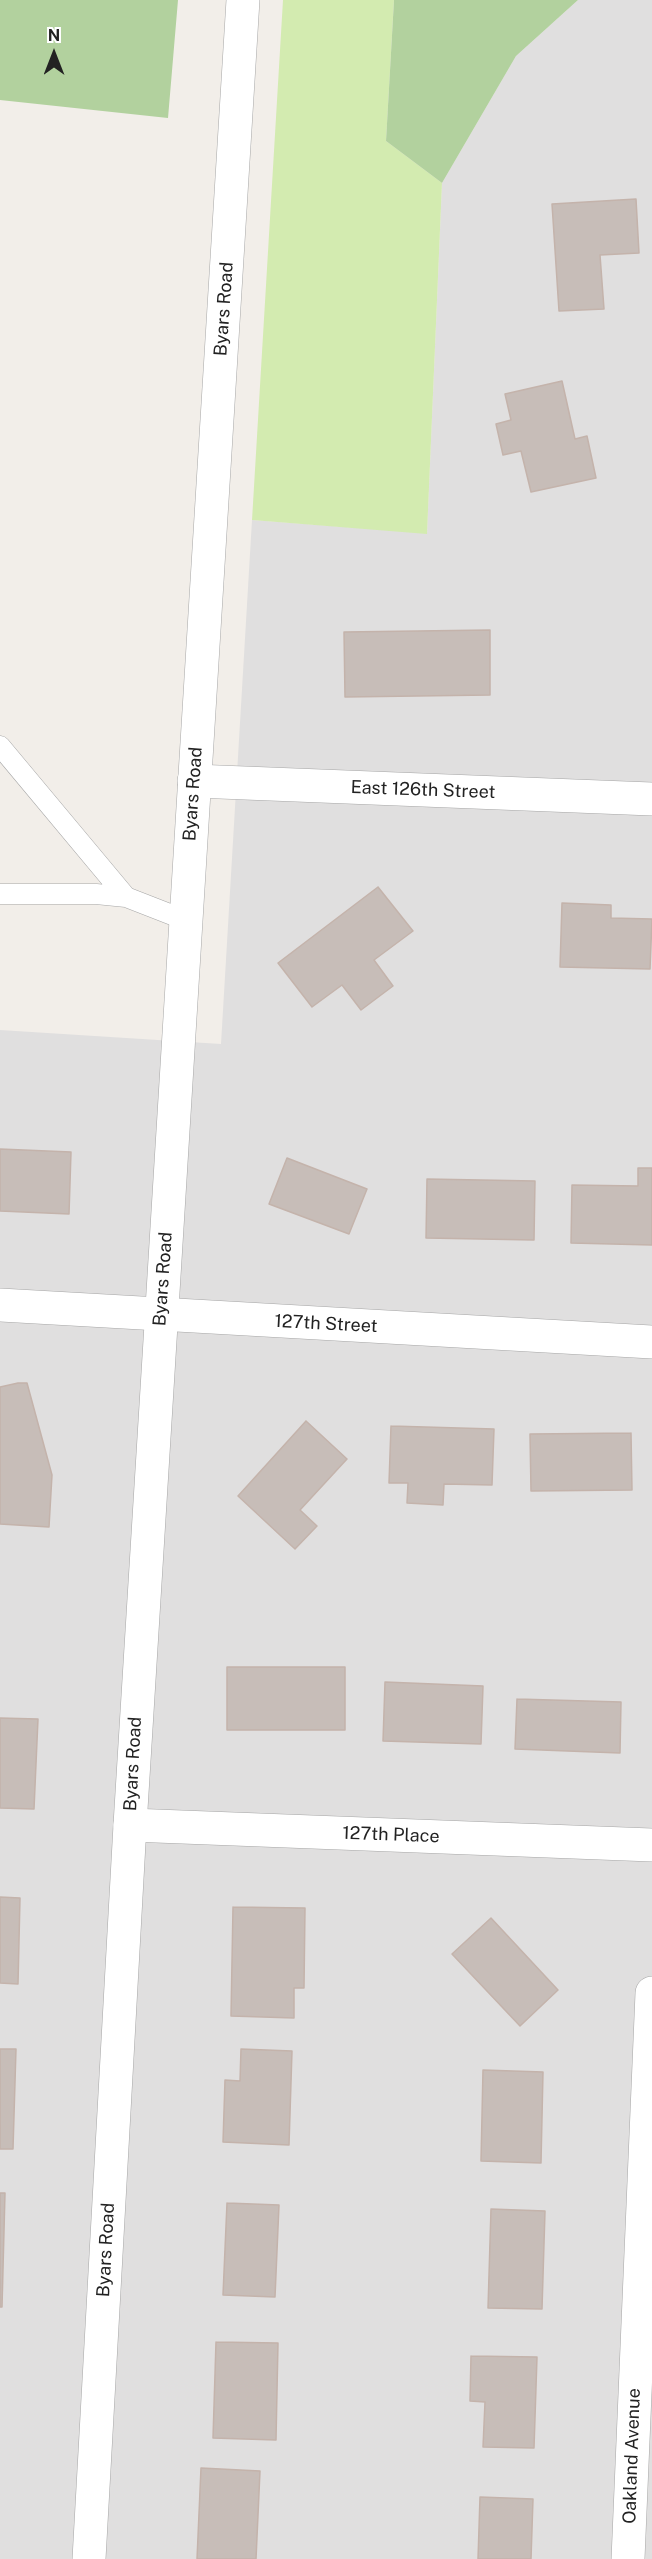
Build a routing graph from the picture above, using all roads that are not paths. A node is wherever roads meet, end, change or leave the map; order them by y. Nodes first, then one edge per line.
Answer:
1 (243, 0) edge
2 (0, 746) edge
3 (194, 781) junction
4 (652, 799) edge
5 (0, 894) edge
6 (126, 897) junction
7 (185, 920) junction
8 (0, 1305) edge
9 (161, 1314) junction
10 (652, 1342) edge
11 (130, 1825) junction
12 (652, 1845) edge
13 (652, 1993) edge
14 (89, 2559) edge
15 (628, 2559) edge

1 - 3 street, Byars Road
2 - 6 lane
3 - 4 street, East 126th Street
3 - 7 street, Byars Road
5 - 6 lane
6 - 7 lane
7 - 9 street, Byars Road
8 - 9 street, 127th Street
9 - 10 street, 127th Street
9 - 11 street, Byars Road
11 - 12 street, 127th Place
11 - 14 street, Byars Road
13 - 15 street, Oakland Avenue

